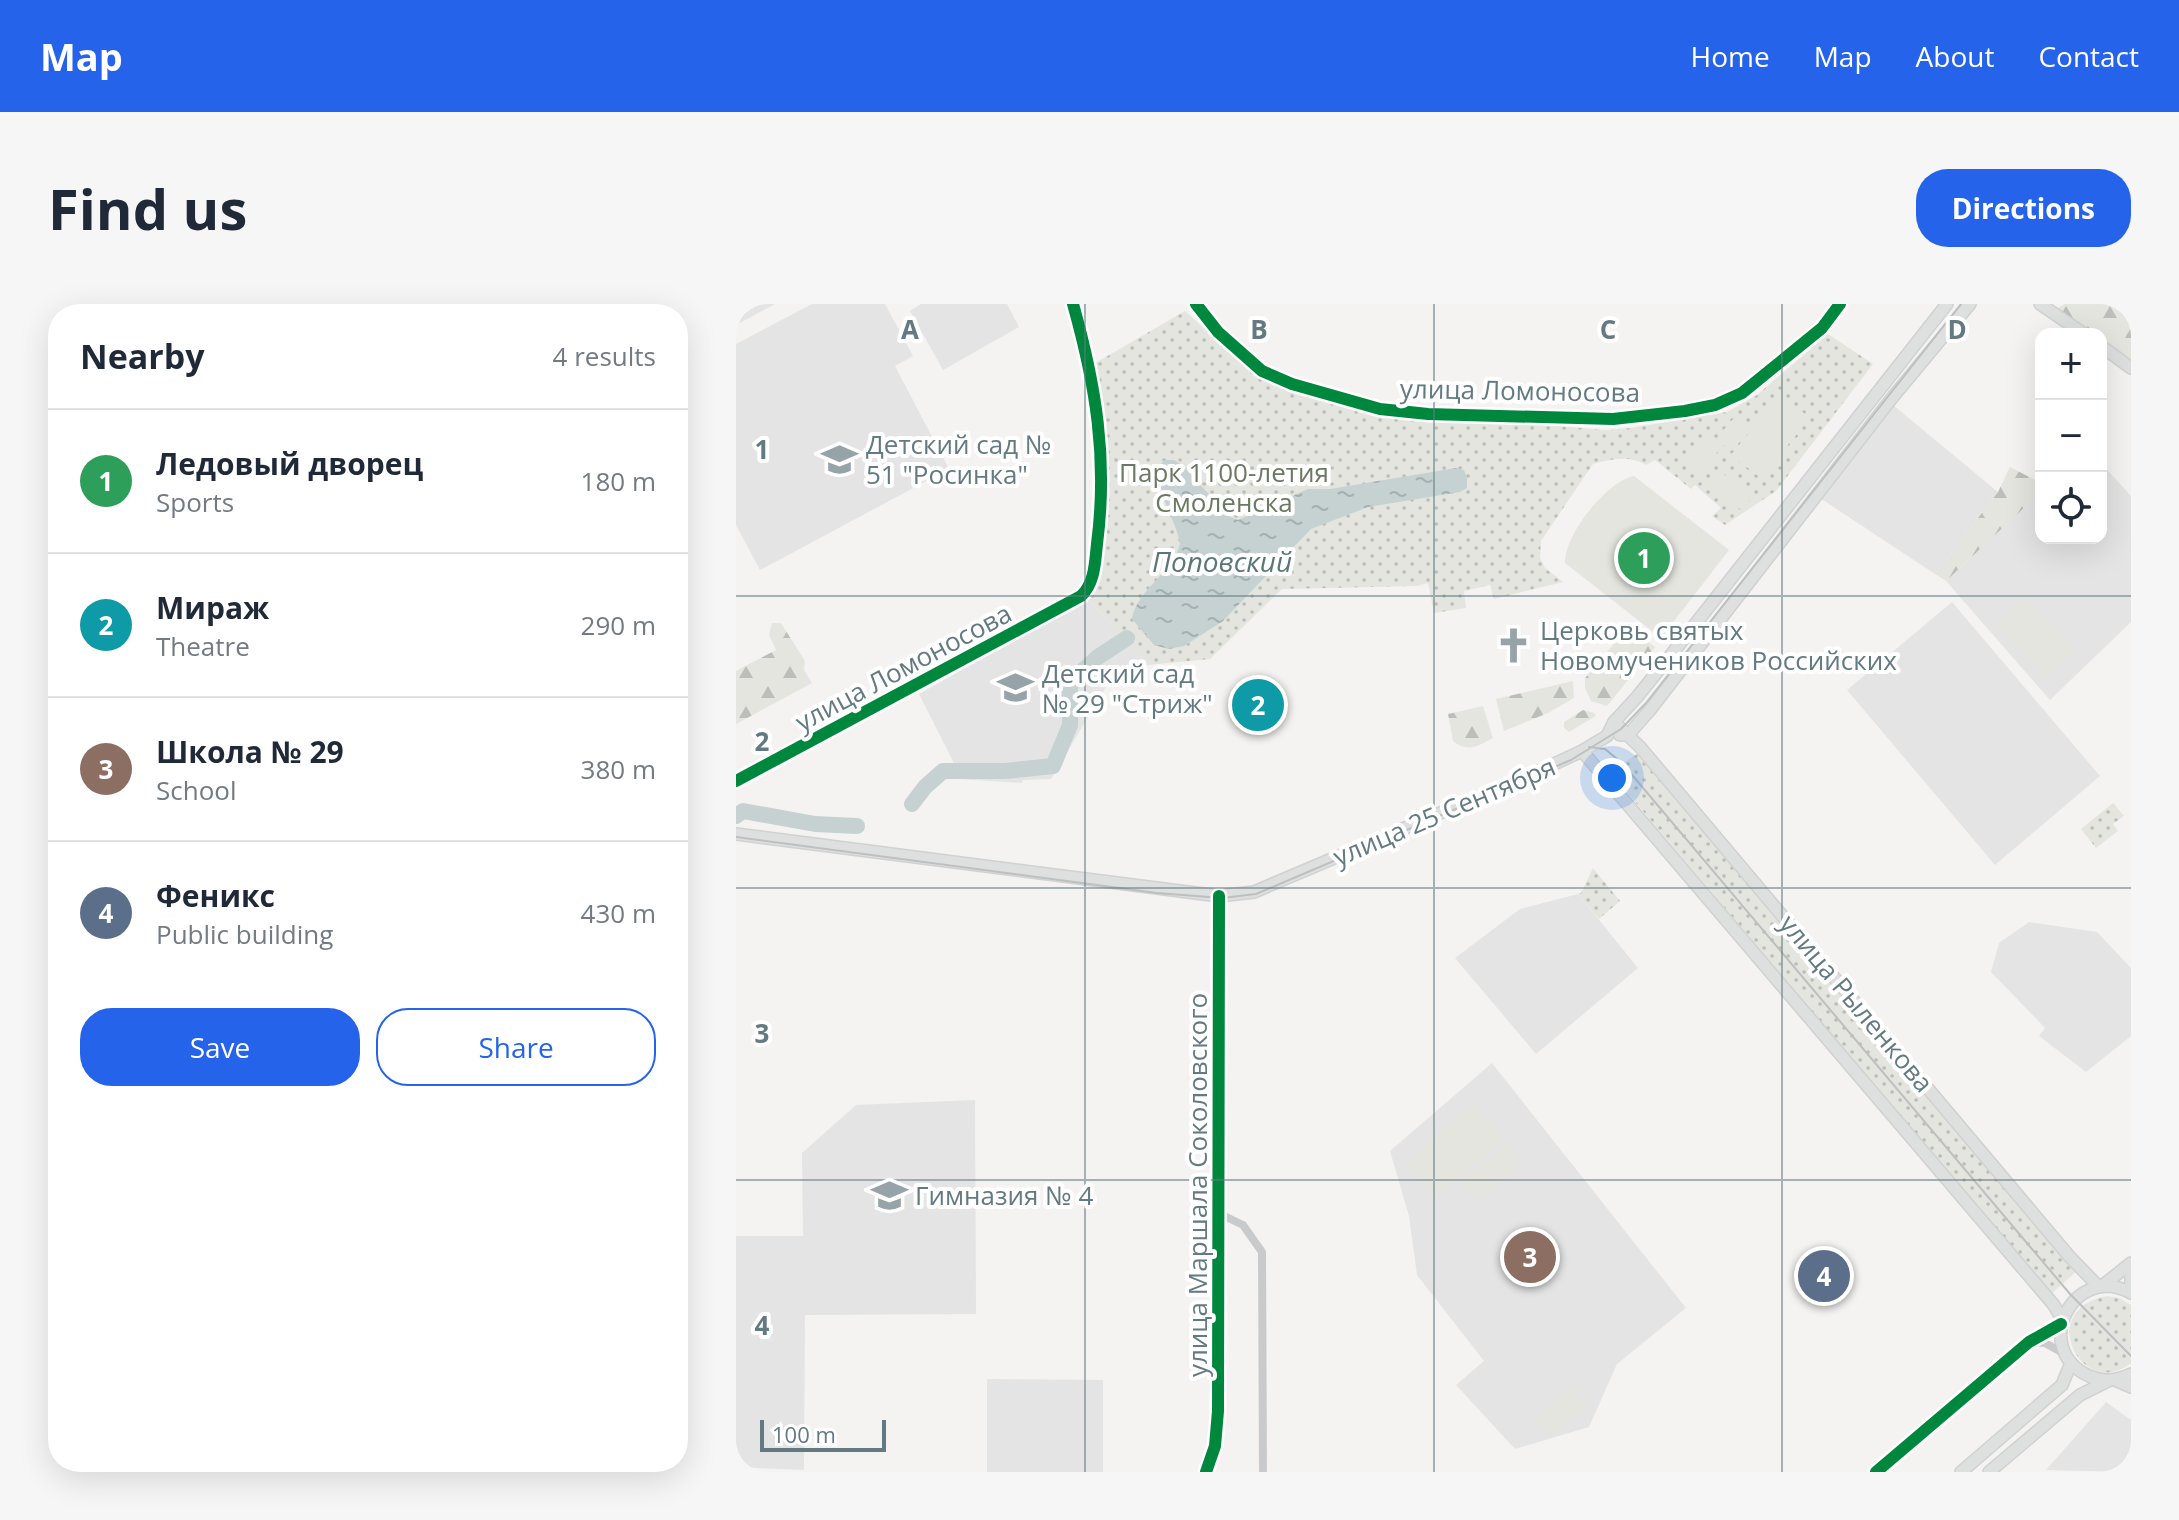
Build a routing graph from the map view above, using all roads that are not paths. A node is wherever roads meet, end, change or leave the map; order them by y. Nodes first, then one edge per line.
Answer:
1 (1073, 304) edge
2 (1196, 304) edge
3 (1840, 304) edge
4 (1970, 304) edge
5 (2040, 304) edge
6 (1943, 307) edge
7 (2075, 328) edge
8 (2107, 350) edge
9 (2131, 368) edge
10 (1614, 722) junction
11 (1628, 735) junction
12 (1607, 736) junction
13 (1582, 751) junction
14 (736, 781) edge
15 (738, 835) edge
16 (1219, 896) junction
17 (1220, 1214) junction
18 (2131, 1263) edge
19 (2131, 1274) edge
20 (2131, 1285) edge
21 (2101, 1287) junction
22 (2131, 1293) edge
23 (2062, 1322) junction
24 (2029, 1342) junction
25 (2068, 1359) junction
26 (2131, 1374) edge
27 (2112, 1380) junction
28 (2131, 1387) edge
29 (1206, 1472) edge
30 (1263, 1472) edge
31 (1876, 1472) edge
32 (1961, 1472) edge
33 (1989, 1472) edge

1 - 14 street, улица Ломоносова
2 - 3 street, улица Ломоносова
4 - 11 main road
5 - 7 main road
6 - 10 main road
8 - 9 main road
10 - 11 main road, улица Рыленкова
10 - 12 main road
11 - 12 main road
11 - 21 main road, улица Рыленкова
12 - 13 main road, улица 25 Сентября
13 - 16 main road, улица 25 Сентября
13 - 23 main road, улица Рыленкова
15 - 16 main road, улица 25 Сентября
16 - 17 street, улица Маршала Соколовского
17 - 29 street, улица Маршала Соколовского
17 - 30 street, улица Маршала Соколовского
18 - 21 main road
19 - 20 main road
21 - 22 main road
21 - 23 main road
23 - 24 street
23 - 25 main road
24 - 25 street
24 - 31 street
25 - 27 main road
25 - 32 main road
26 - 27 main road
27 - 28 main road
27 - 33 main road

